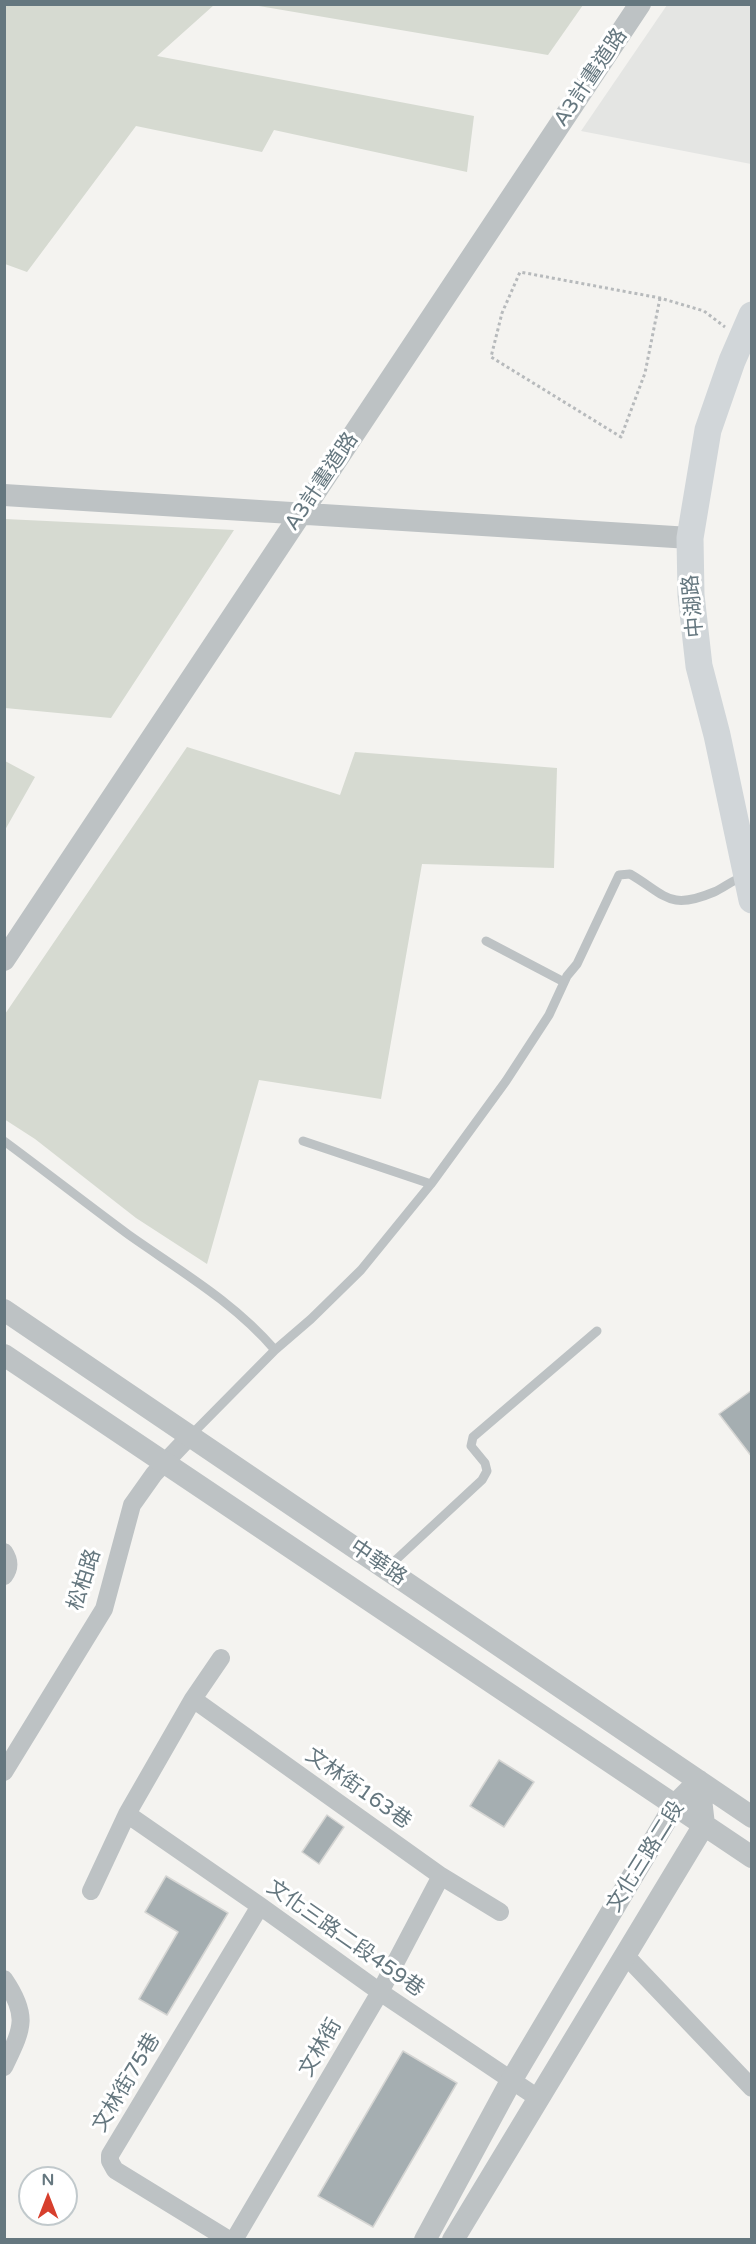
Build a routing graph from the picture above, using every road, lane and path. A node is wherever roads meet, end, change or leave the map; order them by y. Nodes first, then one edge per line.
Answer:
1 (640, 4) edge
2 (660, 297) junction
3 (746, 327) edge
4 (4, 495) edge
5 (302, 513) junction
6 (690, 538) junction
7 (750, 884) edge
8 (486, 941) dead end
9 (4, 960) edge
10 (564, 982) junction
11 (4, 1141) edge
12 (303, 1141) dead end
13 (431, 1184) junction
14 (4, 1310) edge
15 (597, 1331) dead end
16 (275, 1350) junction
17 (4, 1355) edge
18 (190, 1436) junction
19 (166, 1463) junction
20 (4, 1552) edge
21 (386, 1569) junction
22 (4, 1576) edge
23 (221, 1658) dead end
24 (193, 1699) junction
25 (4, 1772) edge
26 (699, 1781) junction
27 (675, 1805) junction
28 (127, 1814) junction
29 (752, 1817) edge
30 (704, 1825) junction
31 (752, 1857) edge
32 (441, 1876) junction
33 (90, 1892) dead end
34 (260, 1906) junction
35 (500, 1911) dead end
36 (625, 1955) junction
37 (4, 1979) edge
38 (380, 1992) junction
39 (4, 2067) edge
40 (511, 2081) junction
41 (752, 2088) edge
42 (538, 2098) junction
43 (229, 2240) edge
44 (234, 2240) edge
45 (425, 2240) edge
46 (453, 2240) edge

1 - 5 street, A3計畫道路
2 - 2 path
2 - 3 path
3 - 6 main road, 中湖路
4 - 5 street
5 - 6 street
5 - 9 street, A3計畫道路
6 - 7 main road, 中湖路
7 - 10 lane
8 - 10 lane
10 - 13 lane
11 - 16 lane
12 - 13 lane
13 - 16 lane
14 - 18 street, 中華路
15 - 21 lane
16 - 18 lane
17 - 19 street, 中華路
18 - 19 street, 松柏路
18 - 21 street, 中華路
19 - 25 street, 松柏路
19 - 27 street, 中華路
20 - 22 street
21 - 26 street, 中華路
23 - 24 street
24 - 28 street
24 - 32 street, 文林街163巷
26 - 27 street, 文化三路二段
26 - 29 street, 中華路
26 - 30 street, 文化三路二段
27 - 30 street, 中華路
27 - 40 street, 文化三路二段
28 - 33 street
28 - 34 street, 文化三路二段459巷
30 - 31 street, 中華路
30 - 36 street, 文化三路二段
32 - 35 street, 文林街163巷
32 - 38 street, 文林街
34 - 38 street, 文化三路二段459巷
34 - 43 street, 文林街75巷
36 - 41 street
36 - 42 street, 文化三路二段
37 - 39 street
38 - 40 street, 文化三路二段459巷
38 - 44 street, 文林街
40 - 42 street, 文化三路二段459巷
40 - 45 street, 文化三路二段
42 - 46 street, 文化三路二段

